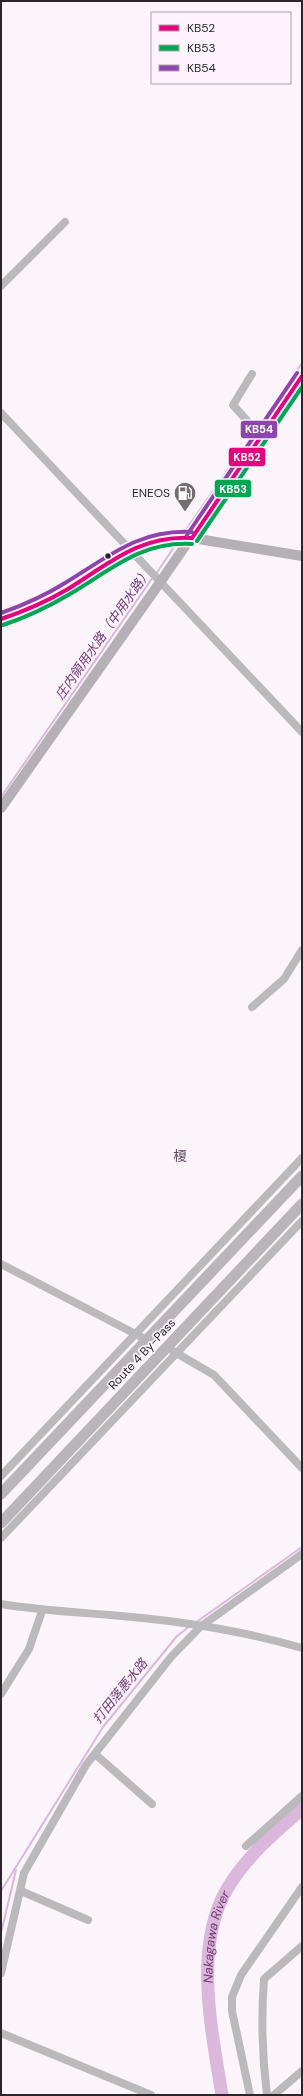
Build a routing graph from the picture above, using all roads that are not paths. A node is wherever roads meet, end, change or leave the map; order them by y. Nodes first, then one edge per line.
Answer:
1 (65, 222) dead end
2 (1, 286) edge
3 (252, 374) dead end
4 (302, 376) edge
5 (1, 413) edge
6 (261, 436) junction
7 (192, 538) junction
8 (129, 550) junction
9 (302, 556) edge
10 (161, 581) junction
11 (1, 619) edge
12 (302, 732) edge
13 (1, 808) edge
14 (302, 950) edge
15 (252, 1007) dead end
16 (302, 1158) edge
17 (302, 1176) edge
18 (302, 1204) edge
19 (302, 1221) edge
20 (1, 1264) edge
21 (135, 1335) junction
22 (147, 1340) junction
23 (166, 1347) junction
24 (177, 1353) junction
25 (302, 1468) edge
26 (1, 1476) edge
27 (1, 1494) edge
28 (1, 1522) edge
29 (1, 1538) edge
30 (302, 1554) edge
31 (1, 1604) edge
32 (42, 1611) junction
33 (200, 1627) junction
34 (302, 1648) edge
35 (1, 1694) edge
36 (95, 1754) junction
37 (302, 1796) edge
38 (152, 1804) dead end
39 (246, 1846) dead end
40 (302, 1887) edge
41 (21, 1891) junction
42 (88, 1920) dead end
43 (302, 1946) edge
44 (1, 1973) edge
45 (1, 2033) edge
46 (302, 2071) edge
47 (151, 2095) edge
48 (250, 2095) edge
49 (267, 2095) edge
50 (274, 2095) edge

1 - 2 street
3 - 6 street
4 - 6 main road
5 - 8 street
6 - 7 main road
7 - 8 main road
7 - 9 main road
7 - 10 main road
8 - 10 street
8 - 11 main road
10 - 12 street
10 - 13 main road
14 - 15 street
16 - 21 street
17 - 22 highway, Route 4 By-Pass
18 - 23 highway, Route 4 By-Pass
19 - 24 street
20 - 21 street
21 - 22 street
21 - 26 street
22 - 27 highway, Route 4 By-Pass
23 - 24 street
23 - 28 highway, Route 4 By-Pass
24 - 25 street
24 - 29 street
30 - 33 street
31 - 32 street
32 - 33 street
32 - 35 street
33 - 34 street
33 - 36 street
36 - 38 street
36 - 41 street
37 - 39 street
40 - 48 street
41 - 42 street
41 - 44 street
43 - 49 street
45 - 47 street
46 - 50 street

